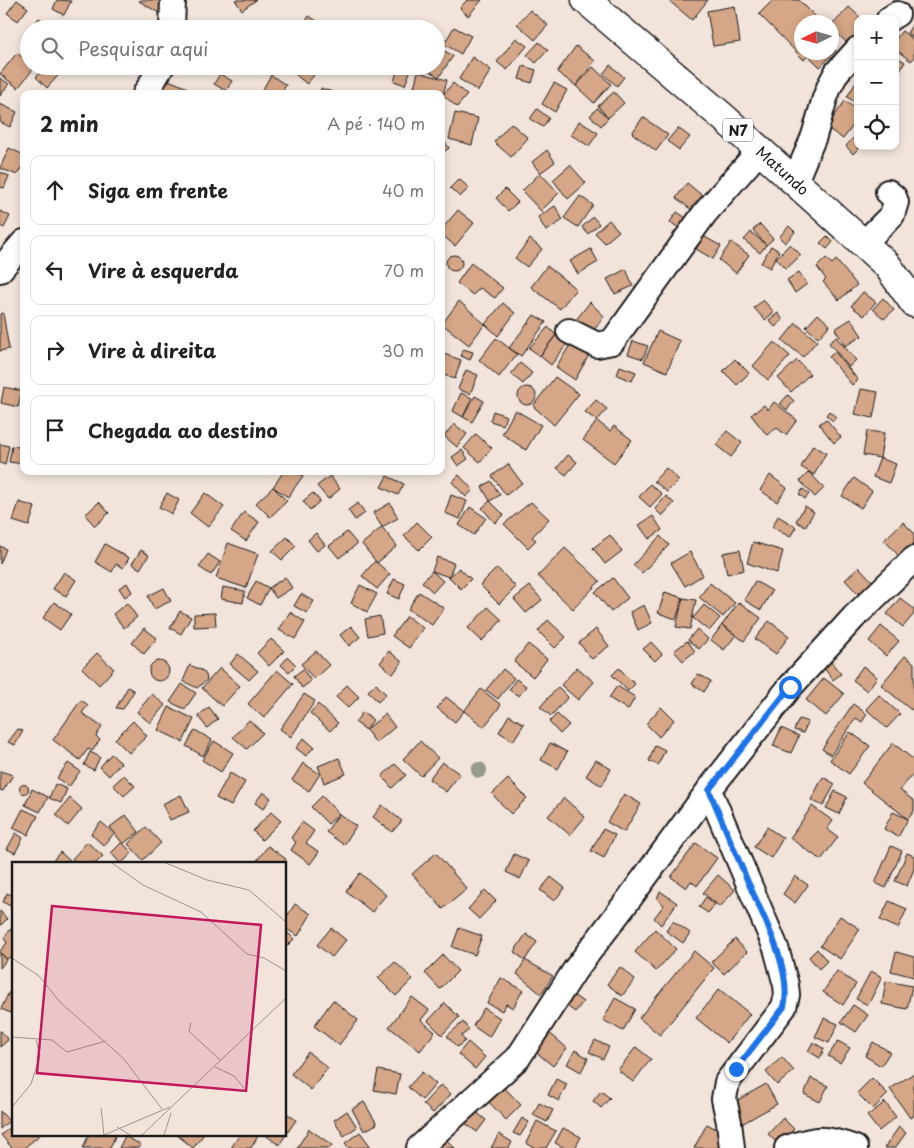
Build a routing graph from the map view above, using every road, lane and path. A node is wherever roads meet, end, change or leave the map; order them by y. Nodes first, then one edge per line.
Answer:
1 (173, 0) edge
2 (586, 0) edge
3 (172, 20) edge
4 (854, 53) edge
5 (157, 75) edge
6 (147, 90) edge
7 (760, 150) junction
8 (795, 181) junction
9 (888, 192) dead end
10 (863, 244) junction
11 (20, 247) edge
12 (887, 264) junction
13 (0, 270) edge
14 (914, 276) edge
15 (914, 303) edge
16 (569, 331) dead end
17 (914, 559) edge
18 (709, 790) junction
19 (419, 1148) edge
20 (732, 1148) edge
21 (787, 1148) edge
22 (855, 1148) edge

1 - 3 street
2 - 7 main road, Matundo / N7
4 - 8 street
5 - 6 street
7 - 8 main road, Matundo / N7
7 - 16 street
8 - 10 main road, Matundo / N7
9 - 10 street
10 - 12 main road, Matundo / N7
11 - 13 street
12 - 14 main road, N7
12 - 15 main road, N7
17 - 18 street
18 - 19 street
18 - 20 street
21 - 22 street

